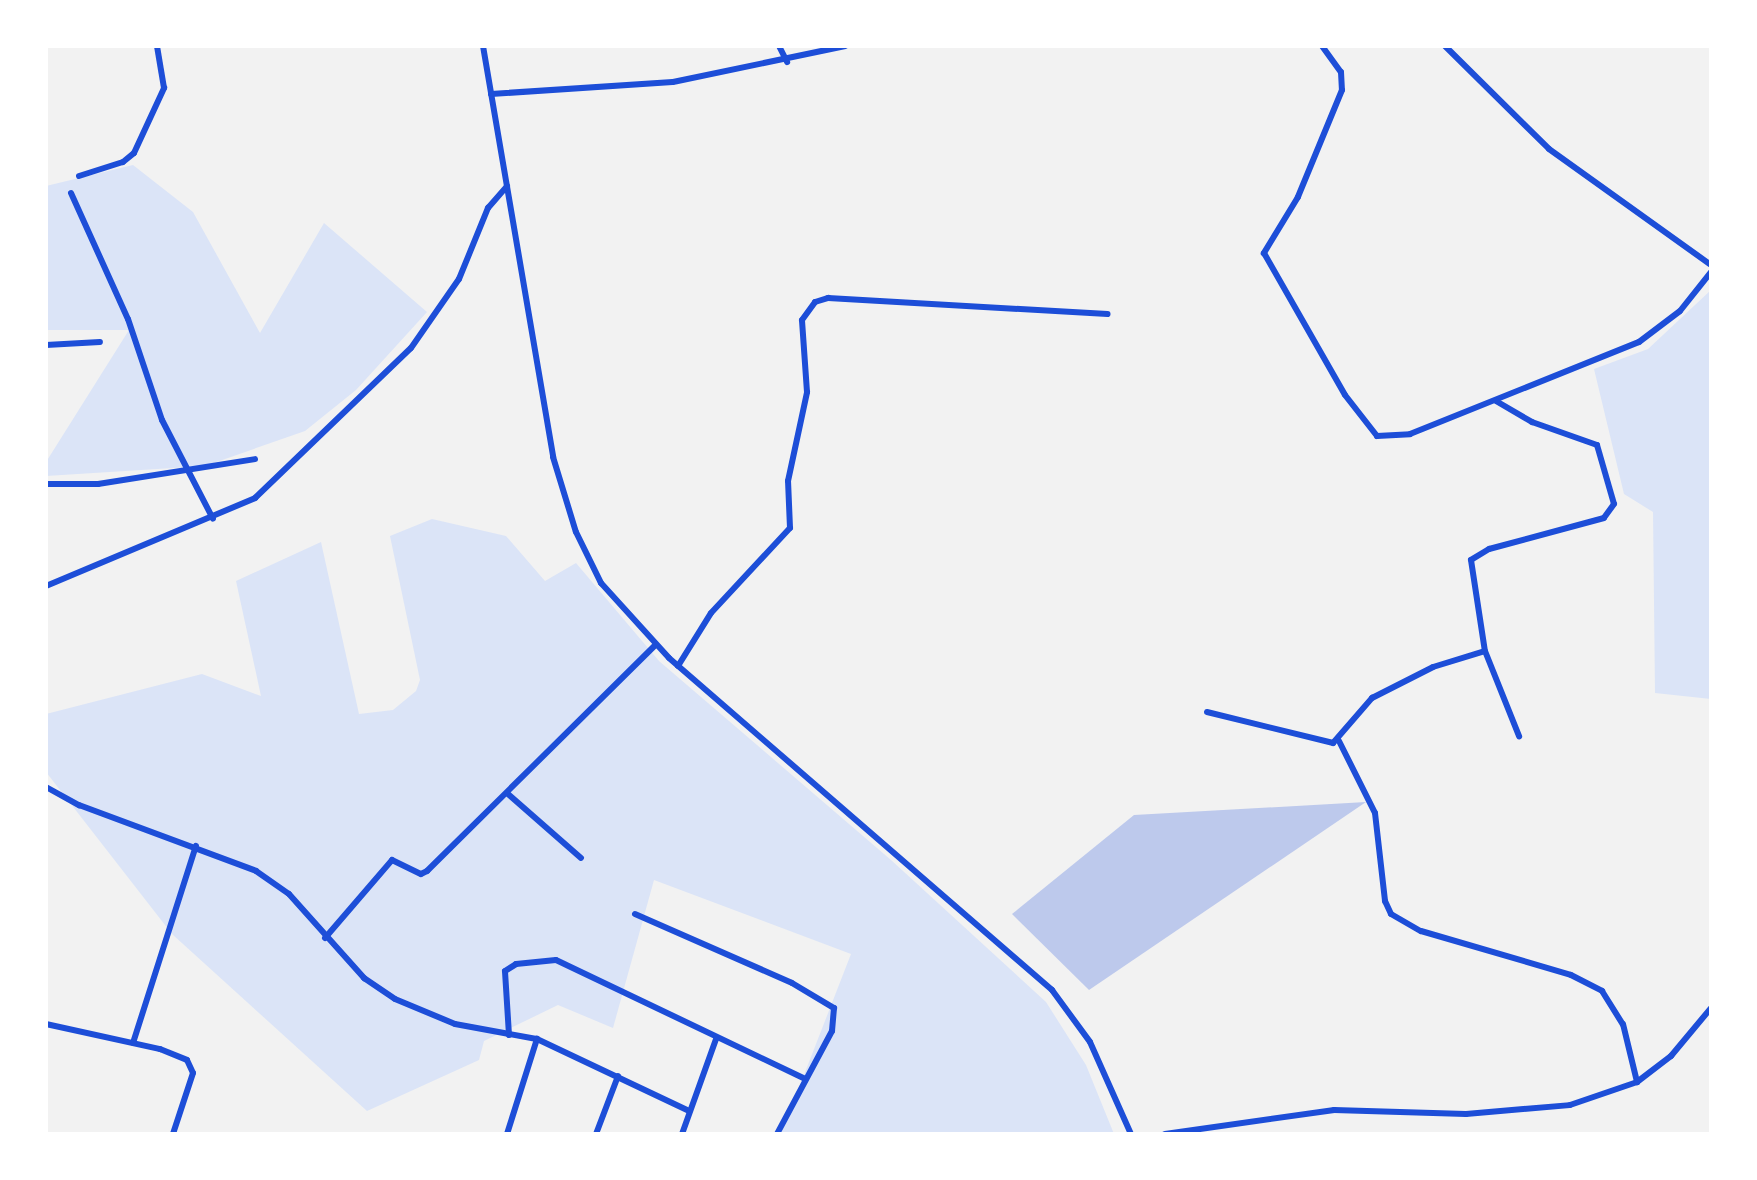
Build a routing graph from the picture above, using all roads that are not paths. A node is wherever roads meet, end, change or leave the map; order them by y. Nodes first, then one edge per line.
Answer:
1 (157, 46) edge
2 (483, 46) edge
3 (779, 46) edge
4 (845, 46) edge
5 (1322, 46) edge
6 (1445, 46) edge
7 (787, 62) junction
8 (491, 94) junction
9 (79, 176) dead end
10 (507, 186) junction
11 (71, 193) dead end
12 (1711, 265) edge
13 (1711, 272) edge
14 (1108, 314) dead end
15 (100, 342) dead end
16 (46, 345) edge
17 (1496, 401) junction
18 (255, 459) dead end
19 (190, 473) junction
20 (46, 484) edge
21 (213, 519) junction
22 (46, 586) edge
23 (656, 644) junction
24 (1485, 651) junction
25 (678, 666) junction
26 (1207, 712) dead end
27 (1519, 736) dead end
28 (1339, 741) junction
29 (46, 787) edge
30 (508, 794) junction
31 (196, 846) junction
32 (581, 858) dead end
33 (635, 914) dead end
34 (325, 938) junction
35 (1711, 1008) edge
36 (46, 1024) edge
37 (509, 1035) junction
38 (537, 1039) junction
39 (716, 1039) junction
40 (133, 1043) junction
41 (618, 1076) junction
42 (803, 1078) junction
43 (1637, 1082) junction
44 (687, 1110) junction
45 (173, 1134) edge
46 (507, 1134) edge
47 (596, 1134) edge
48 (682, 1134) edge
49 (777, 1134) edge
50 (1131, 1134) edge
51 (1165, 1134) edge

1 - 9 street
2 - 8 street
3 - 7 street
4 - 7 street
5 - 17 street
6 - 12 street
7 - 8 street
8 - 10 street
10 - 21 street
10 - 23 street
11 - 19 street
13 - 17 street
14 - 25 street
15 - 16 street
17 - 24 street
18 - 19 street
19 - 20 street
19 - 21 street
21 - 22 street
23 - 25 street
23 - 30 street
24 - 27 street
24 - 28 street
25 - 50 street
26 - 28 street
28 - 43 street
29 - 31 street
30 - 32 street
30 - 34 street
31 - 34 street
31 - 40 street
33 - 42 street
34 - 37 street
35 - 43 street
36 - 40 street
37 - 38 street
37 - 39 street
38 - 41 street
38 - 46 street
39 - 42 street
39 - 44 street
40 - 45 street
41 - 44 street
41 - 47 street
42 - 49 street
43 - 51 street
44 - 48 street

